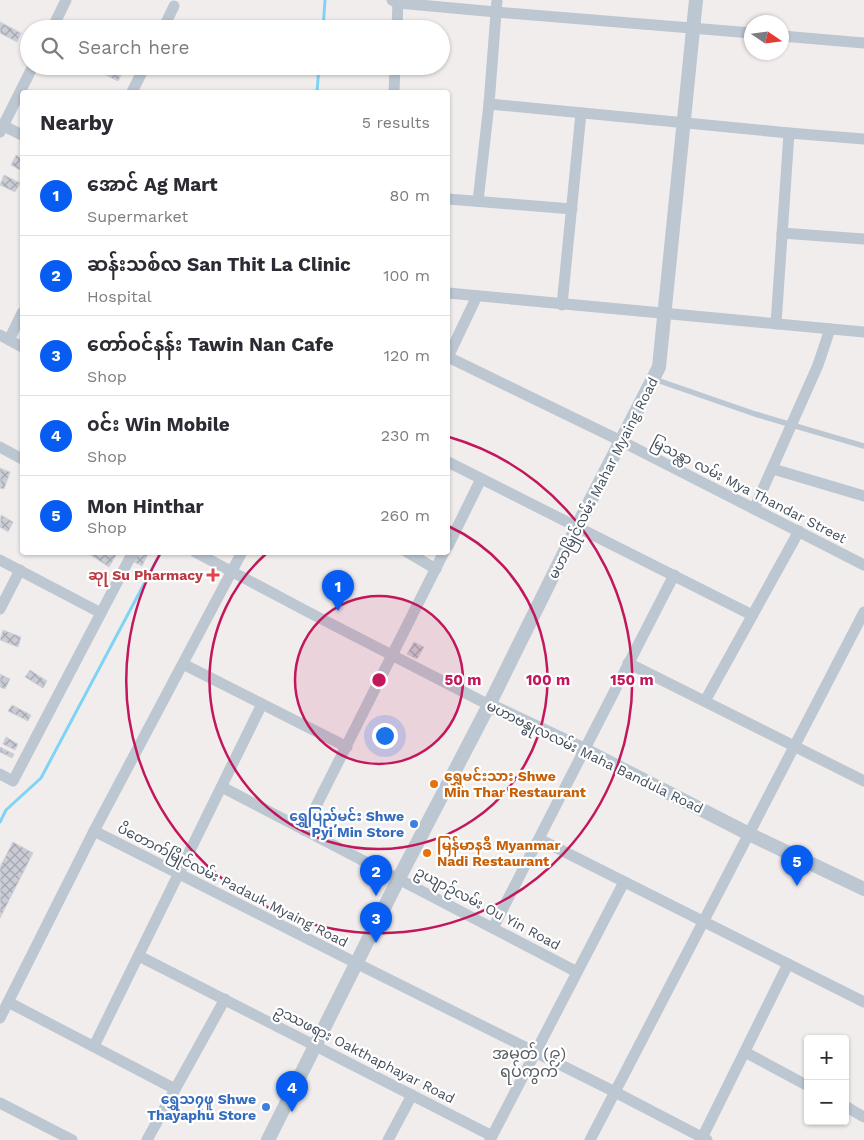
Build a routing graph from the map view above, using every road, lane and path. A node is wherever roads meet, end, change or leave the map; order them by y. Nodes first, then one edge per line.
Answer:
1 (66, 0) edge
2 (497, 0) edge
3 (696, 0) edge
4 (396, 1) edge
5 (174, 6) dead end
6 (496, 12) junction
7 (56, 20) edge
8 (167, 20) edge
9 (397, 20) edge
10 (694, 28) junction
11 (744, 32) edge
12 (789, 37) edge
13 (864, 43) edge
14 (28, 75) edge
15 (140, 75) edge
16 (395, 75) edge
17 (20, 90) edge
18 (133, 90) edge
19 (394, 90) edge
20 (20, 91) edge
21 (489, 104) junction
22 (581, 113) junction
23 (684, 122) junction
24 (1, 127) edge
25 (789, 133) junction
26 (20, 134) edge
27 (864, 139) edge
28 (450, 199) edge
29 (478, 201) junction
30 (572, 209) junction
31 (782, 233) junction
32 (864, 239) edge
33 (450, 293) edge
34 (477, 296) junction
35 (562, 304) junction
36 (665, 314) junction
37 (20, 316) edge
38 (776, 324) junction
39 (830, 329) junction
40 (864, 332) edge
41 (4, 338) edge
42 (20, 347) edge
43 (450, 353) edge
44 (450, 358) edge
45 (653, 379) junction
46 (792, 425) junction
47 (621, 441) junction
48 (0, 446) edge
49 (864, 446) edge
50 (20, 458) edge
51 (450, 463) edge
52 (772, 469) junction
53 (481, 478) junction
54 (864, 496) edge
55 (754, 509) junction
56 (578, 527) junction
57 (799, 532) junction
58 (450, 542) edge
59 (131, 555) edge
60 (201, 555) edge
61 (240, 555) edge
62 (412, 555) edge
63 (443, 555) edge
64 (0, 560) edge
65 (864, 565) edge
66 (436, 569) junction
67 (20, 570) junction
68 (232, 572) junction
69 (674, 575) junction
70 (0, 609) edge
71 (864, 612) edge
72 (101, 613) junction
73 (752, 614) junction
74 (393, 655) junction
75 (628, 663) junction
76 (183, 664) junction
77 (705, 702) junction
78 (262, 704) junction
79 (489, 705) junction
80 (347, 746) junction
81 (794, 746) junction
82 (584, 750) junction
83 (0, 774) edge
84 (864, 781) edge
85 (222, 787) junction
86 (304, 830) junction
87 (94, 831) junction
88 (749, 834) junction
89 (539, 839) junction
90 (179, 873) junction
91 (399, 878) junction
92 (624, 882) junction
93 (864, 889) edge
94 (704, 922) junction
95 (493, 928) junction
96 (139, 956) junction
97 (356, 963) junction
98 (788, 964) junction
99 (577, 972) junction
100 (224, 999) junction
101 (8, 1002) junction
102 (864, 1002) edge
103 (0, 1018) edge
104 (315, 1045) junction
105 (94, 1046) junction
106 (535, 1052) junction
107 (745, 1052) junction
108 (804, 1084) edge
109 (175, 1089) junction
110 (615, 1092) junction
111 (412, 1095) junction
112 (0, 1103) edge
113 (849, 1108) edge
114 (864, 1116) edge
115 (491, 1138) edge
116 (703, 1139) edge
117 (72, 1140) edge
118 (147, 1140) edge
119 (268, 1140) edge
120 (388, 1140) edge
121 (590, 1140) edge

1 - 7 street
2 - 6 street
3 - 10 street, မဟာမြိုင်လမ်း Mahar Myaing Road
4 - 6 street
4 - 9 street
5 - 8 street
6 - 10 street
6 - 21 street
10 - 11 street
10 - 23 street, မဟာမြိုင်လမ်း Mahar Myaing Road
12 - 13 street
14 - 17 street
15 - 18 street
16 - 19 street
20 - 24 street
21 - 22 street
21 - 29 street
22 - 23 street
22 - 30 street
23 - 25 street
23 - 36 street, မဟာမြိုင်လမ်း Mahar Myaing Road
24 - 26 street
25 - 27 street
25 - 31 street
28 - 29 street
29 - 30 street
30 - 35 street
31 - 32 street
31 - 38 street
33 - 34 street
34 - 35 street
34 - 43 street
35 - 36 street
36 - 38 street
36 - 45 street, မဟာမြိုင်လမ်း Mahar Myaing Road
37 - 41 street
38 - 39 street
39 - 40 street
39 - 46 street
41 - 42 street
44 - 47 street, မြသန္လာ လမ်း Mya Thandar Street
45 - 46 lane
45 - 47 street, မဟာမြိုင်လမ်း Mahar Myaing Road
46 - 49 lane
46 - 52 street
47 - 55 street, မြသန္လာ လမ်း Mya Thandar Street
47 - 56 street, မဟာမြိုင်လမ်း Mahar Myaing Road
48 - 50 street
51 - 53 street
52 - 54 street
52 - 55 street
53 - 56 street
53 - 58 street
55 - 57 street, မြသန္လာ လမ်း Mya Thandar Street
56 - 69 street
56 - 79 street, မဟာမြိုင်လမ်း Mahar Myaing Road
57 - 65 street, မြသန္လာ လမ်း Mya Thandar Street
57 - 73 street
59 - 72 street
60 - 68 street, မဟာဗန္ဓုလလမ်း Maha Bandula Road
61 - 68 street
62 - 66 street
63 - 66 street
64 - 67 street
66 - 74 street
67 - 70 street
67 - 72 street
68 - 74 street, မဟာဗန္ဓုလလမ်း Maha Bandula Road
68 - 76 street
69 - 73 street
69 - 75 street
71 - 81 street
72 - 83 street
73 - 77 street
74 - 79 street, မဟာဗန္ဓုလလမ်း Maha Bandula Road
74 - 80 street
75 - 77 street
75 - 82 street
76 - 78 street
76 - 87 street
77 - 81 street
78 - 80 street
78 - 85 street
79 - 82 street, မဟာဗန္ဓုလလမ်း Maha Bandula Road
79 - 91 street, မဟာမြိုင်လမ်း Mahar Myaing Road
80 - 86 street
81 - 84 street
81 - 88 street
82 - 88 street, မဟာဗန္ဓုလလမ်း Maha Bandula Road
82 - 89 street
85 - 86 street, ဥယျာဉ်လမ်း Ou Yin Road
85 - 90 street
86 - 91 street, ဥယျာဉ်လမ်း Ou Yin Road
87 - 90 street, ပိတောက်မြိုင်လမ်း Padauk Myaing Road
87 - 101 street
88 - 93 street, မဟာဗန္ဓုလလမ်း Maha Bandula Road
88 - 94 street
89 - 92 street
89 - 95 street
90 - 96 street
90 - 97 street, ပိတောက်မြိုင်လမ်း Padauk Myaing Road
91 - 95 street, ဥယျာဉ်လမ်း Ou Yin Road
91 - 97 street, မဟာမြိုင်လမ်း Mahar Myaing Road
92 - 94 street
92 - 99 street
94 - 98 street
94 - 110 street
95 - 99 street, ဥယျာဉ်လမ်း Ou Yin Road
96 - 100 street, ဥဿဖရား Oakthaphayar Road
96 - 105 street
97 - 104 street, မဟာမြိုင်လမ်း Mahar Myaing Road
97 - 106 street, ပိတောက်မြိုင်လမ်း Padauk Myaing Road
98 - 102 street
98 - 107 street
99 - 106 street
100 - 104 street, ဥဿဖရား Oakthaphayar Road
100 - 109 street
101 - 103 street
101 - 105 street
104 - 111 street, ဥဿဖရား Oakthaphayar Road
104 - 119 street, မဟာမြိုင်လမ်း Mahar Myaing Road
105 - 109 street
106 - 110 street, ပိတောက်မြိုင်လမ်း Padauk Myaing Road
106 - 115 street
107 - 108 street
107 - 116 street
109 - 118 street
110 - 116 street, ပိတောက်မြိုင်လမ်း Padauk Myaing Road
110 - 121 street
111 - 115 street, ဥဿဖရား Oakthaphayar Road
111 - 120 street
112 - 117 street
113 - 114 street

